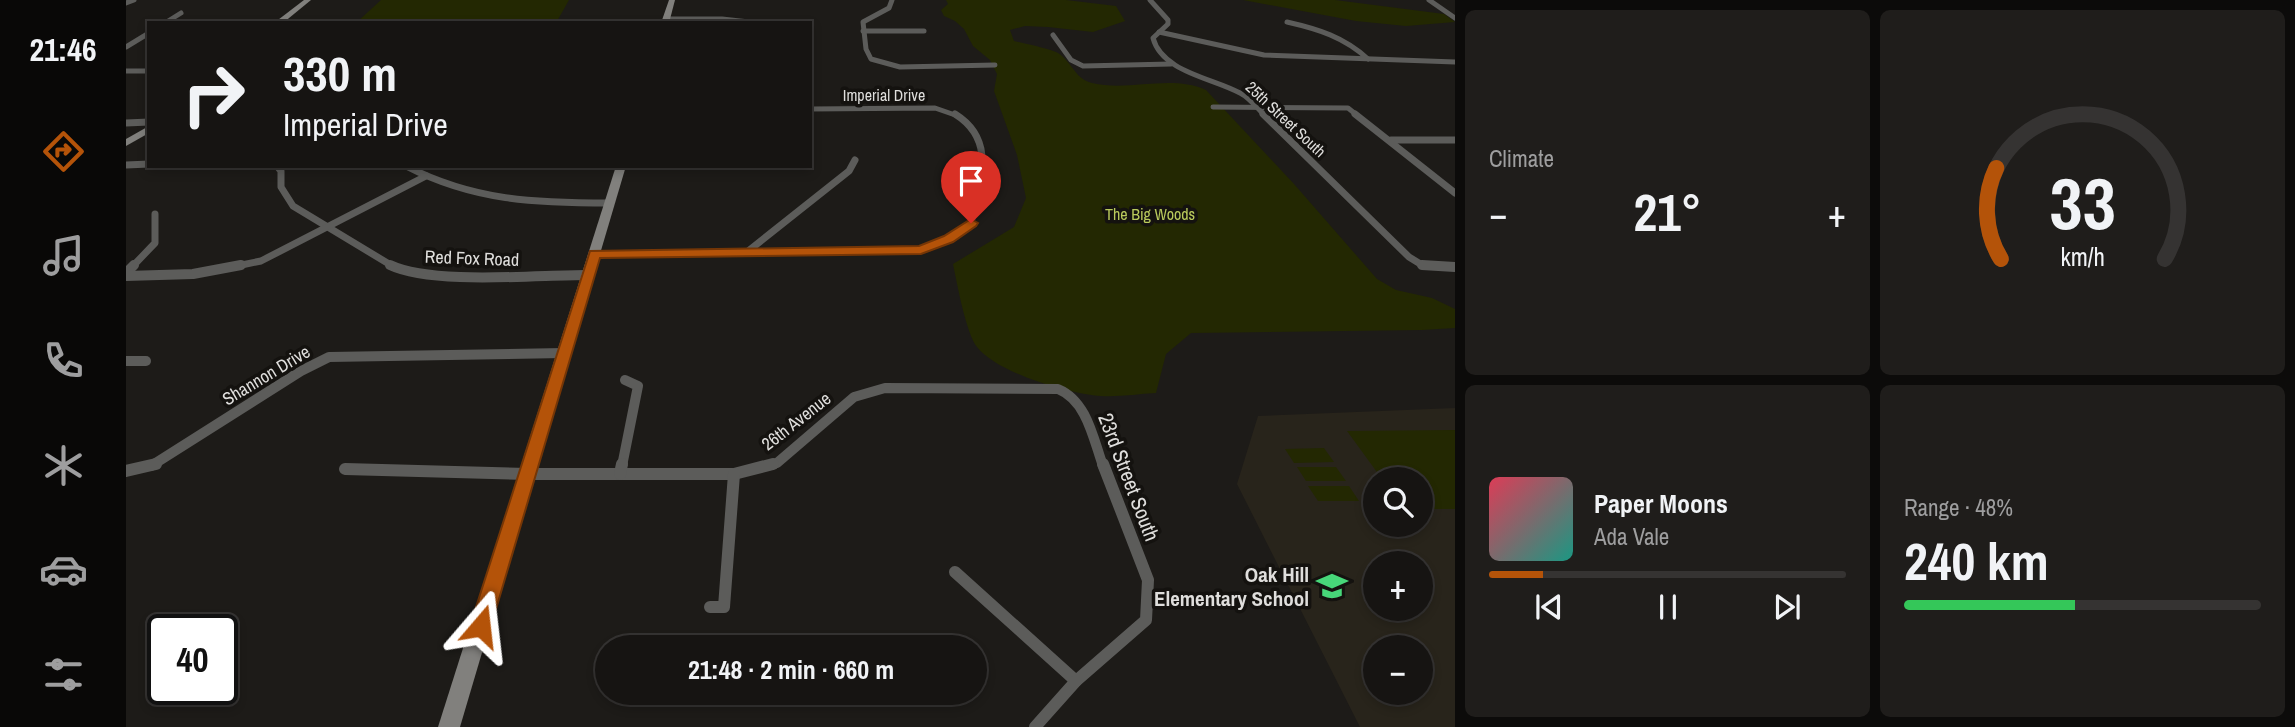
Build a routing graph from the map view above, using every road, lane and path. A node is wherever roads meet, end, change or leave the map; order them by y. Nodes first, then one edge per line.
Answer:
1 (134, 0) edge
2 (308, 0) edge
3 (672, 0) edge
4 (892, 0) edge
5 (1150, 0) edge
6 (1429, 0) edge
7 (126, 3) edge
8 (181, 13) dead end
9 (1455, 18) edge
10 (168, 21) edge
11 (281, 21) edge
12 (665, 21) edge
13 (740, 21) edge
14 (1287, 22) dead end
15 (863, 31) junction
16 (924, 31) dead end
17 (1159, 32) junction
18 (147, 34) edge
19 (1053, 36) dead end
20 (126, 47) edge
21 (1368, 59) junction
22 (1455, 62) edge
23 (882, 64) junction
24 (1172, 64) junction
25 (995, 65) dead end
26 (872, 66) dead end
27 (126, 71) edge
28 (147, 71) edge
29 (1255, 106) junction
30 (1213, 107) dead end
31 (812, 109) edge
32 (147, 122) edge
33 (126, 123) edge
34 (147, 130) edge
35 (1391, 140) junction
36 (1455, 140) edge
37 (126, 143) edge
38 (855, 160) dead end
39 (147, 164) edge
40 (126, 165) edge
41 (279, 168) edge
42 (410, 168) edge
43 (620, 168) edge
44 (426, 176) junction
45 (1455, 193) edge
46 (610, 203) junction
47 (155, 214) dead end
48 (329, 227) junction
49 (746, 253) junction
50 (594, 254) junction
51 (1455, 267) edge
52 (126, 274) edge
53 (586, 275) junction
54 (564, 353) junction
55 (126, 361) edge
56 (146, 361) dead end
57 (625, 380) dead end
58 (1079, 403) joint
59 (345, 469) dead end
60 (126, 471) edge
61 (527, 474) junction
62 (620, 474) junction
63 (734, 474) junction
64 (955, 572) dead end
65 (710, 607) dead end
66 (1076, 681) junction
67 (449, 727) edge
68 (1035, 727) edge

1 - 7 street
2 - 11 street
3 - 12 street
4 - 15 street
5 - 17 street
6 - 9 street
8 - 10 street
12 - 13 street
14 - 21 street
15 - 16 street
15 - 23 street
17 - 21 street
17 - 24 street
18 - 20 street
19 - 24 street
21 - 22 street
23 - 25 street
23 - 26 street
24 - 29 street, 25th Street South
27 - 28 street
29 - 30 street
29 - 35 street
29 - 51 street, 25th Street South
31 - 49 street, Imperial Drive
32 - 33 street
34 - 37 street
35 - 36 street
35 - 45 street
38 - 49 street
39 - 40 street
41 - 48 street, Red Fox Road
42 - 44 street
43 - 46 street
44 - 46 street
44 - 48 street
46 - 50 street
47 - 52 street
48 - 52 street
48 - 53 street, Red Fox Road
49 - 50 street, Imperial Drive
50 - 53 street
53 - 54 street
54 - 60 street, Shannon Drive
54 - 61 street
55 - 56 street
57 - 62 street
58 - 63 street, 26th Avenue
58 - 66 street, 23rd Street South
59 - 61 street, 26th Avenue
61 - 62 street, 26th Avenue
61 - 67 street
62 - 63 street, 26th Avenue
63 - 65 street
64 - 66 street
66 - 68 street, 23rd Street South

